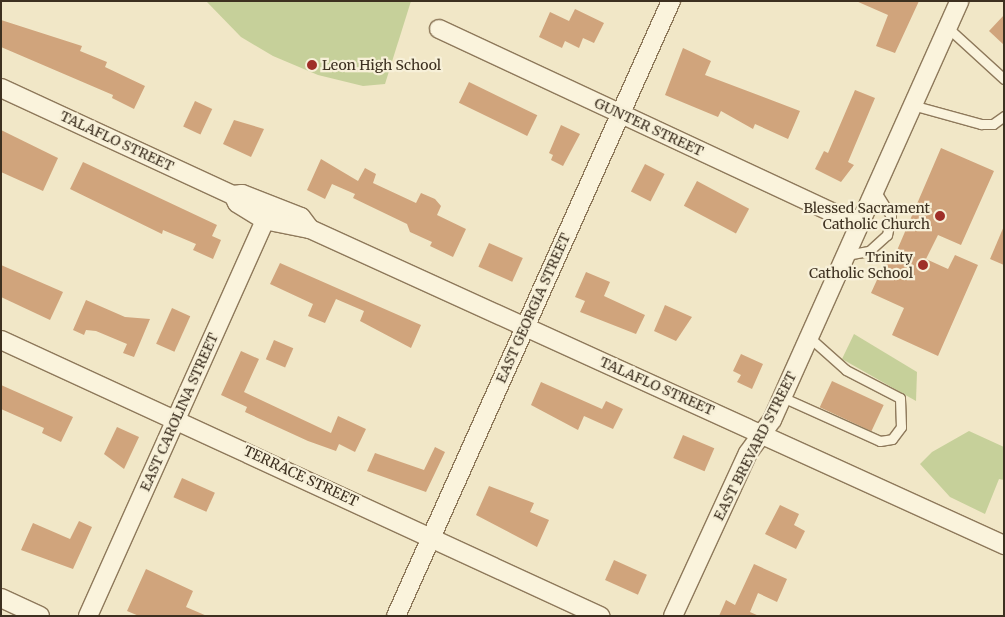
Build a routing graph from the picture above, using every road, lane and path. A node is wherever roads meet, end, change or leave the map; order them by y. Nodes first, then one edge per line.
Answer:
1 (672, 1) edge
2 (959, 1) edge
3 (947, 27) junction
4 (439, 29) dead end
5 (1004, 79) edge
6 (1, 88) edge
7 (912, 105) junction
8 (621, 114) junction
9 (1004, 116) edge
10 (875, 190) junction
11 (267, 215) junction
12 (859, 225) junction
13 (846, 255) junction
14 (525, 327) junction
15 (809, 337) junction
16 (1, 340) edge
17 (782, 397) junction
18 (176, 418) junction
19 (762, 434) junction
20 (432, 536) junction
21 (1004, 545) edge
22 (1, 598) edge
23 (40, 616) edge
24 (88, 616) edge
25 (396, 616) edge
26 (600, 616) edge
27 (673, 616) edge

1 - 8 street, EAST GEORGIA STREET
2 - 3 street, EAST BREVARD STREET
3 - 5 lane
3 - 7 street, EAST BREVARD STREET
4 - 8 street, GUNTER STREET
6 - 11 street, TALAFLO STREET
7 - 9 lane
7 - 10 street, EAST BREVARD STREET
8 - 12 street, GUNTER STREET
8 - 14 street, EAST GEORGIA STREET
10 - 12 street, EAST BREVARD STREET
10 - 13 lane
11 - 14 street, TALAFLO STREET
11 - 18 street, EAST CAROLINA STREET
12 - 13 street, EAST BREVARD STREET
13 - 15 street, EAST BREVARD STREET
14 - 19 street, TALAFLO STREET
14 - 20 street, EAST GEORGIA STREET
15 - 17 street, EAST BREVARD STREET
15 - 17 lane
16 - 18 street, TERRACE STREET
17 - 19 street, EAST BREVARD STREET
18 - 20 street, TERRACE STREET
18 - 24 street, EAST CAROLINA STREET
19 - 21 street, TALAFLO STREET
19 - 27 street, EAST BREVARD STREET
20 - 25 street, EAST GEORGIA STREET
20 - 26 street, TERRACE STREET
22 - 23 street

